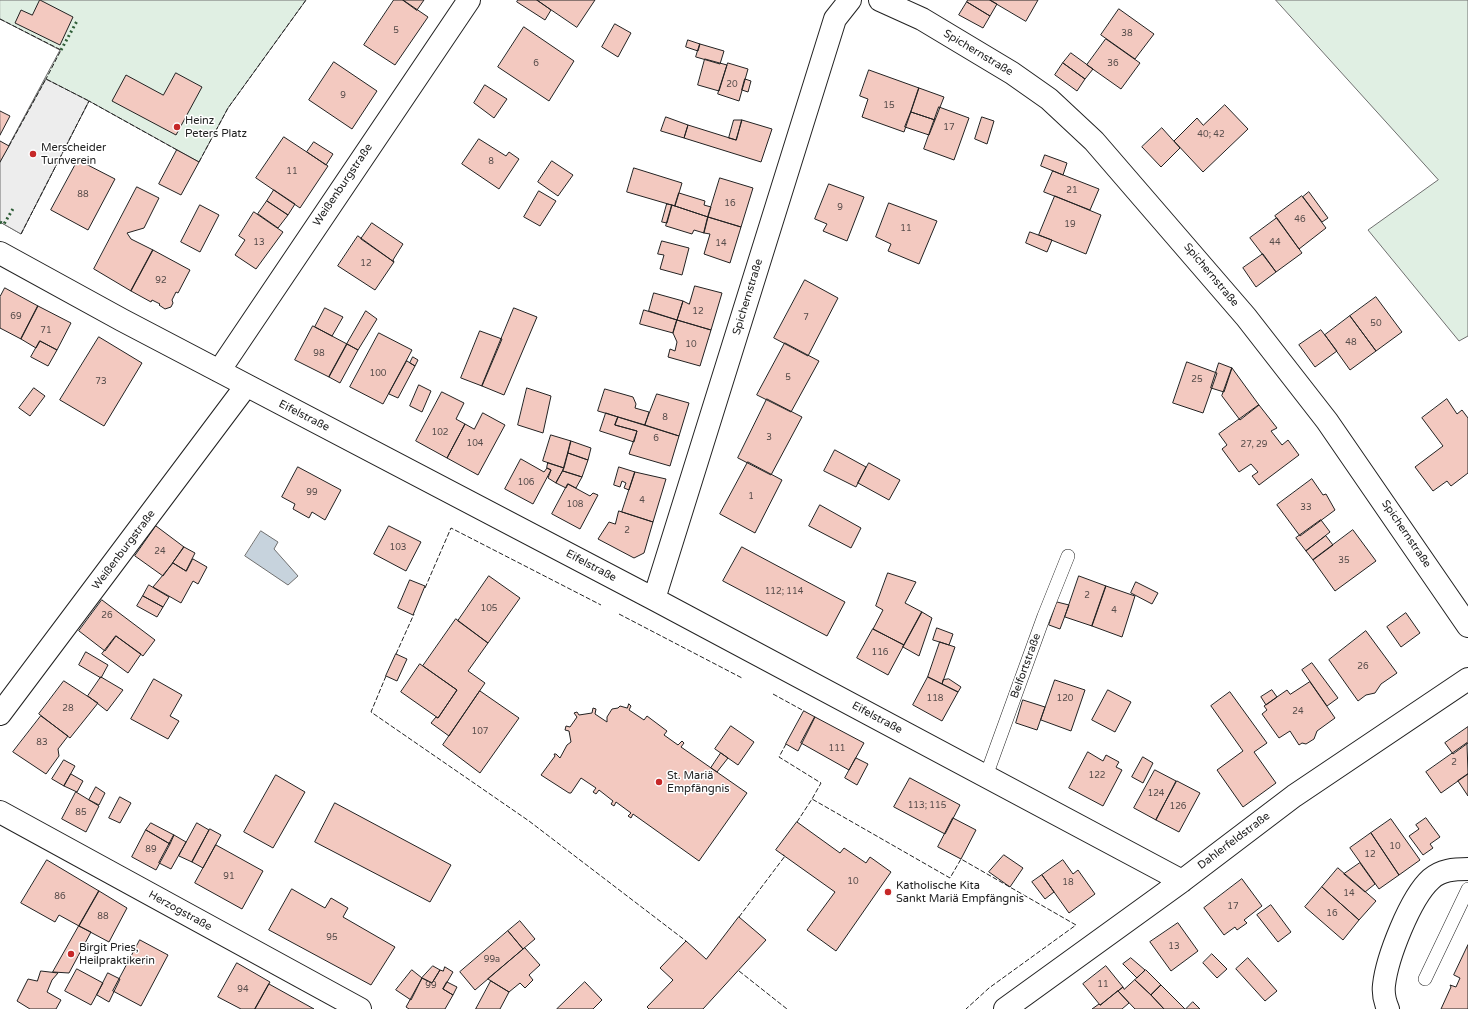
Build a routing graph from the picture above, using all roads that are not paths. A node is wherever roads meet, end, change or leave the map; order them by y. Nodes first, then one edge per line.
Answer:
1 (469, 0) edge
2 (850, 0) edge
3 (880, 0) edge
4 (0, 253) edge
5 (219, 371) junction
6 (246, 386) junction
7 (1068, 556) dead end
8 (654, 599) junction
9 (1468, 626) edge
10 (1468, 680) edge
11 (0, 714) edge
12 (986, 776) junction
13 (0, 812) edge
14 (1468, 869) edge
15 (1182, 880) junction
16 (1468, 889) edge
17 (1425, 979) dead end
18 (360, 1009) edge
19 (1005, 1009) edge
20 (1388, 1009) edge

1 - 5 street, Weißenburgstraße
2 - 8 street, Spichernstraße
3 - 9 street, Spichernstraße
4 - 5 street, Eifelstraße
5 - 6 street, Eifelstraße
6 - 8 street, Eifelstraße
6 - 11 street, Weißenburgstraße
7 - 12 lane, Belfortstraße
8 - 12 street, Eifelstraße
10 - 15 street, Dahlerfeldstraße
12 - 15 street, Eifelstraße
13 - 18 street, Herzogstraße
14 - 20 street
15 - 19 street, Dahlerfeldstraße
16 - 17 lane

